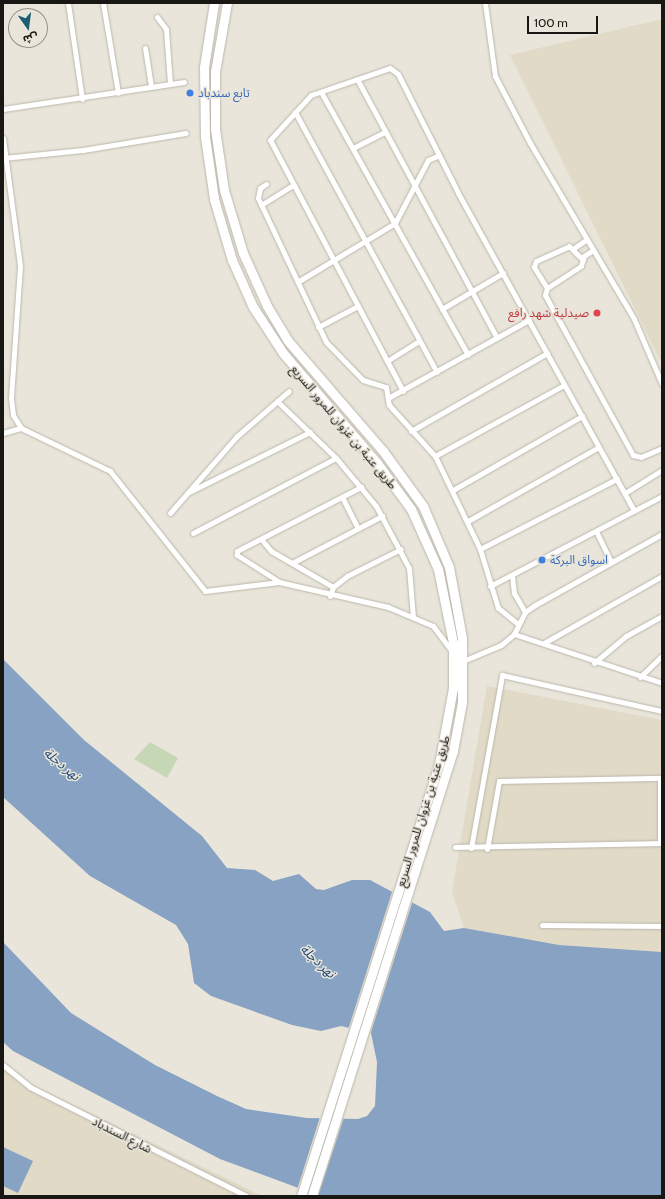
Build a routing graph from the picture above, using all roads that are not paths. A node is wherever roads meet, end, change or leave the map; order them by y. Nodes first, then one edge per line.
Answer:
1 (68, 3) edge
2 (103, 3) edge
3 (214, 3) edge
4 (227, 3) edge
5 (485, 3) edge
6 (157, 17) dead end
7 (146, 48) dead end
8 (357, 78) junction
9 (184, 82) dead end
10 (170, 84) junction
11 (151, 87) junction
12 (321, 92) junction
13 (118, 93) junction
14 (82, 98) junction
15 (3, 109) edge
16 (295, 112) junction
17 (385, 132) junction
18 (186, 133) dead end
19 (3, 138) edge
20 (353, 148) junction
21 (439, 155) junction
22 (5, 157) edge
23 (266, 184) dead end
24 (293, 186) junction
25 (414, 186) junction
26 (261, 205) junction
27 (395, 223) junction
28 (586, 240) junction
29 (364, 242) junction
30 (574, 248) junction
31 (593, 250) junction
32 (582, 259) junction
33 (333, 260) junction
34 (503, 273) junction
35 (299, 281) junction
36 (547, 288) junction
37 (471, 291) junction
38 (358, 306) junction
39 (442, 309) junction
40 (529, 320) junction
41 (318, 327) junction
42 (497, 338) junction
43 (419, 341) junction
44 (547, 353) junction
45 (468, 355) junction
46 (387, 361) junction
47 (659, 370) edge
48 (437, 372) junction
49 (662, 384) edge
50 (564, 385) junction
51 (289, 391) dead end
52 (403, 391) junction
53 (388, 398) junction
54 (277, 401) junction
55 (582, 416) junction
56 (21, 428) junction
57 (411, 431) junction
58 (310, 432) junction
59 (3, 433) edge
60 (600, 448) junction
61 (662, 448) edge
62 (435, 456) junction
63 (336, 458) junction
64 (662, 470) edge
65 (617, 479) junction
66 (361, 487) junction
67 (453, 490) junction
68 (625, 493) junction
69 (186, 495) junction
70 (662, 496) edge
71 (342, 497) junction
72 (634, 510) junction
73 (170, 513) dead end
74 (382, 516) junction
75 (468, 522) junction
76 (357, 527) junction
77 (596, 531) junction
78 (193, 533) dead end
79 (662, 534) edge
80 (261, 538) junction
81 (401, 549) junction
82 (480, 550) junction
83 (611, 562) junction
84 (292, 563) junction
85 (512, 575) junction
86 (662, 576) edge
87 (279, 582) junction
88 (490, 586) junction
89 (333, 587) junction
90 (330, 596) junction
91 (525, 612) junction
92 (662, 616) edge
93 (413, 617) junction
94 (518, 624) junction
95 (514, 634) junction
96 (544, 643) junction
97 (453, 652) junction
98 (662, 656) edge
99 (463, 661) junction
100 (594, 662) junction
101 (640, 677) junction
102 (662, 683) edge
103 (662, 711) edge
104 (661, 778) edge
105 (661, 843) edge
106 (455, 847) dead end
107 (471, 848) junction
108 (487, 849) junction
109 (542, 925) dead end
110 (662, 926) edge
111 (3, 1065) edge
112 (247, 1196) edge
113 (301, 1196) edge
114 (312, 1196) edge

1 - 14 street
2 - 13 street
3 - 97 highway, طريق عتبة بن غزوان للمرور السريع
4 - 99 highway, طريق عتبة بن غزوان للمرور السريع
5 - 28 street
6 - 10 street
7 - 11 street
8 - 12 street
8 - 17 street
8 - 21 street
9 - 10 street
10 - 11 street
11 - 13 street
12 - 16 street
12 - 20 street
13 - 14 street
14 - 15 street
16 - 24 street
16 - 29 street
17 - 20 street
17 - 25 street
18 - 22 street
19 - 22 street
20 - 27 street
21 - 25 street
21 - 34 street
22 - 56 street
23 - 26 street
24 - 26 street
24 - 33 street
25 - 27 street
25 - 37 street
26 - 35 street
27 - 29 street
27 - 39 street
28 - 30 street
28 - 31 street
29 - 33 street
29 - 43 street
30 - 32 street
30 - 36 street
31 - 32 street
31 - 47 street
32 - 36 street
33 - 35 street
33 - 38 street
34 - 37 street
34 - 40 street
35 - 41 street
36 - 61 street
37 - 39 street
37 - 42 street
38 - 41 street
38 - 46 street
39 - 45 street
40 - 42 street
40 - 44 street
41 - 53 street
42 - 45 street
43 - 46 street
43 - 48 street
44 - 50 street
44 - 57 street
45 - 48 street
46 - 52 street
47 - 49 street
48 - 52 street
50 - 55 street
50 - 62 street
51 - 54 street
52 - 53 street
53 - 57 street
54 - 58 street
54 - 69 street
55 - 60 street
55 - 67 street
56 - 59 street
56 - 87 street
57 - 62 street
58 - 63 street
58 - 69 street
60 - 65 street
60 - 75 street
62 - 67 street
63 - 66 street
63 - 78 street
64 - 68 street
65 - 68 street
65 - 82 street
66 - 71 street
66 - 74 street
67 - 75 street
68 - 72 street
69 - 73 street
70 - 72 street
71 - 76 street
71 - 80 street
72 - 77 street
74 - 76 street
74 - 81 street
75 - 82 street
76 - 84 street
77 - 83 street
77 - 85 street
79 - 83 street
80 - 84 street
80 - 87 street
81 - 89 street
81 - 93 street
82 - 88 street
83 - 91 street
84 - 89 street
85 - 88 street
85 - 91 street
86 - 96 street
87 - 90 street
88 - 94 street
89 - 90 street
90 - 93 street
91 - 94 street
92 - 100 street
93 - 97 street
94 - 95 street
95 - 96 street
95 - 99 street
96 - 100 street
97 - 113 highway, طريق عتبة بن غزوان للمرور السريع
98 - 101 street
99 - 114 highway, طريق عتبة بن غزوان للمرور السريع
100 - 101 street
101 - 102 street
103 - 107 street
104 - 105 street
104 - 108 street
105 - 108 street
106 - 107 street
107 - 108 street
109 - 110 street
111 - 112 street, شارع السندباد

